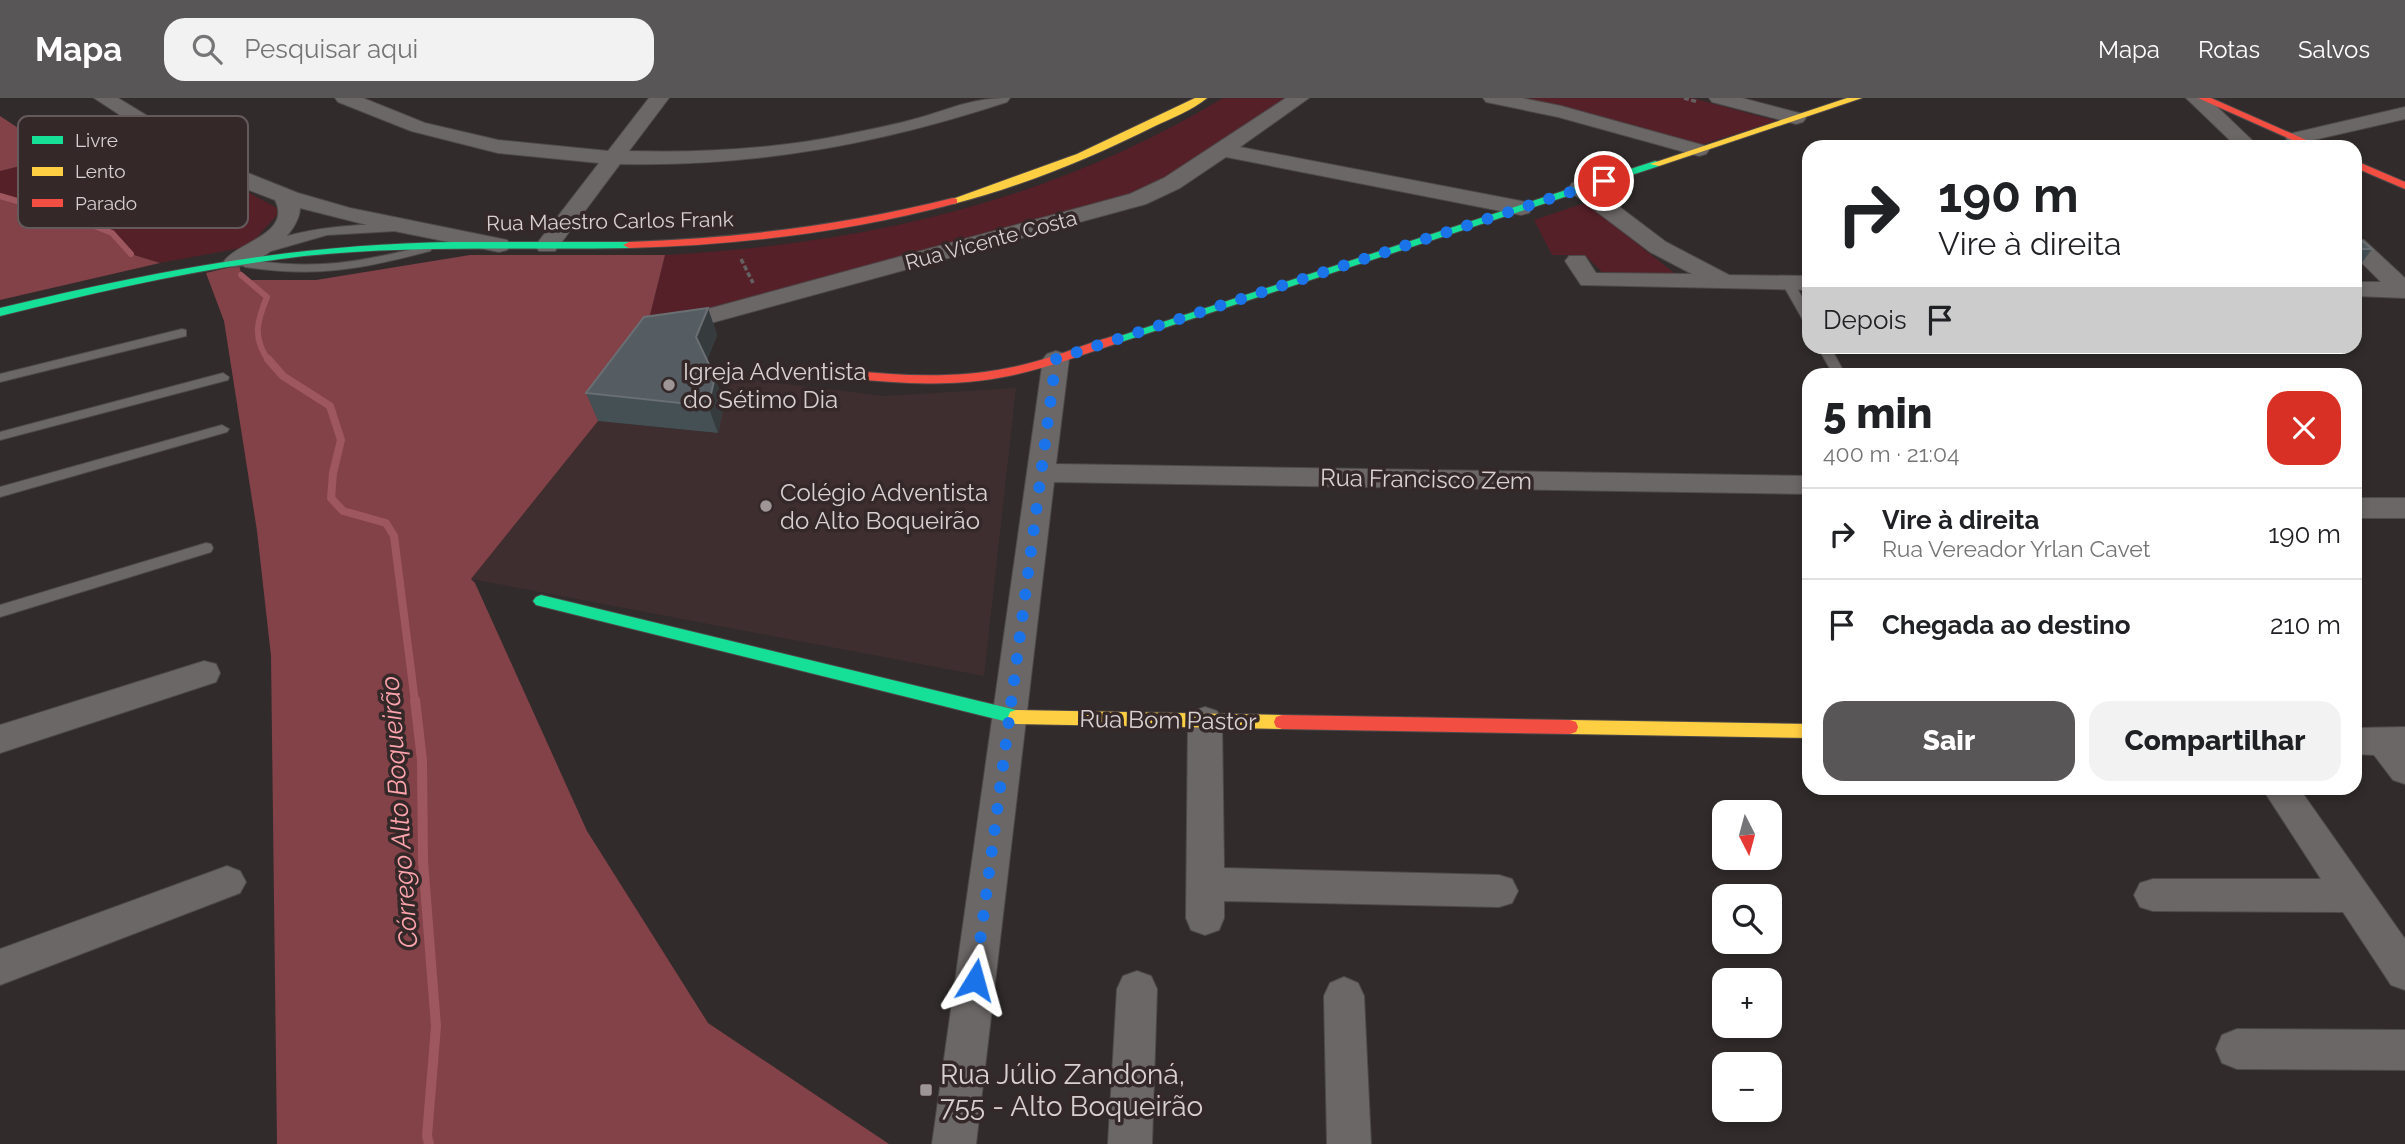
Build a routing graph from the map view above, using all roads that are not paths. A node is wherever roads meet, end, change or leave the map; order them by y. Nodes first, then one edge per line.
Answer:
1 (104, 98) edge
2 (345, 98) edge
3 (659, 98) edge
4 (1000, 98) edge
5 (1299, 98) edge
6 (1493, 98) edge
7 (1719, 98) edge
8 (1857, 98) edge
9 (2196, 98) edge
10 (2203, 98) edge
11 (1197, 99) edge
12 (2405, 113) edge
13 (134, 116) edge
14 (1796, 118) junction
15 (2296, 138) junction
16 (2241, 140) edge
17 (2301, 140) edge
18 (1219, 149) junction
19 (1699, 150) junction
20 (614, 158) junction
21 (2362, 167) edge
22 (248, 182) edge
23 (2405, 186) edge
24 (1580, 188) junction
25 (284, 196) junction
26 (1521, 208) junction
27 (418, 228) junction
28 (499, 245) junction
29 (547, 246) junction
30 (2362, 251) edge
31 (236, 261) junction
32 (1577, 261) dead end
33 (1724, 282) junction
34 (1799, 283) edge
35 (2362, 289) edge
36 (2404, 290) edge
37 (0, 312) edge
38 (661, 330) edge
39 (182, 333) dead end
40 (1056, 359) junction
41 (847, 374) dead end
42 (223, 377) dead end
43 (0, 378) edge
44 (222, 429) dead end
45 (0, 436) edge
46 (1042, 473) junction
47 (1802, 485) edge
48 (0, 492) edge
49 (2362, 508) edge
50 (2405, 508) edge
51 (205, 548) dead end
52 (541, 601) dead end
53 (0, 611) edge
54 (204, 673) dead end
55 (1010, 717) junction
56 (1205, 720) junction
57 (1802, 731) edge
58 (0, 739) edge
59 (2381, 741) edge
60 (2405, 770) edge
61 (2285, 795) edge
62 (227, 883) dead end
63 (1499, 891) dead end
64 (2153, 895) dead end
65 (2354, 896) junction
66 (0, 967) edge
67 (2405, 972) edge
68 (1137, 989) dead end
69 (1344, 996) dead end
70 (2237, 1049) dead end
71 (2405, 1050) edge
72 (954, 1144) edge
73 (1130, 1144) edge
74 (1349, 1144) edge

1 - 13 street
2 - 20 street
3 - 20 street
4 - 20 street
5 - 18 street, Rua Vicente Costa
6 - 19 street
7 - 14 street
8 - 14 street
9 - 16 street
10 - 15 street
11 - 29 street, Rua Maestro Carlos Frank
12 - 15 street
14 - 19 street
15 - 17 street
18 - 26 street
18 - 38 street, Rua Vicente Costa
19 - 24 street
20 - 29 street
21 - 23 street
22 - 25 street
24 - 26 street
24 - 33 street
25 - 27 street
25 - 31 street
26 - 40 street
27 - 28 street
27 - 31 lane
28 - 29 street, Rua Maestro Carlos Frank
28 - 31 street, Rua Maestro Carlos Frank
30 - 36 street
31 - 37 street, Rua Maestro Carlos Frank
32 - 33 street
33 - 34 street
35 - 36 street
39 - 43 lane
40 - 41 street
40 - 46 street
42 - 45 lane
44 - 48 lane
46 - 47 street, Rua Francisco Zem
46 - 55 street
49 - 50 street
51 - 53 lane
52 - 55 street, Rua Bom Pastor
54 - 58 street
55 - 56 street, Rua Bom Pastor
55 - 72 street
56 - 57 street, Rua Bom Pastor
56 - 63 street
59 - 60 street
61 - 65 street
62 - 66 street
64 - 65 street
65 - 67 street
68 - 73 street
69 - 74 street
70 - 71 street

